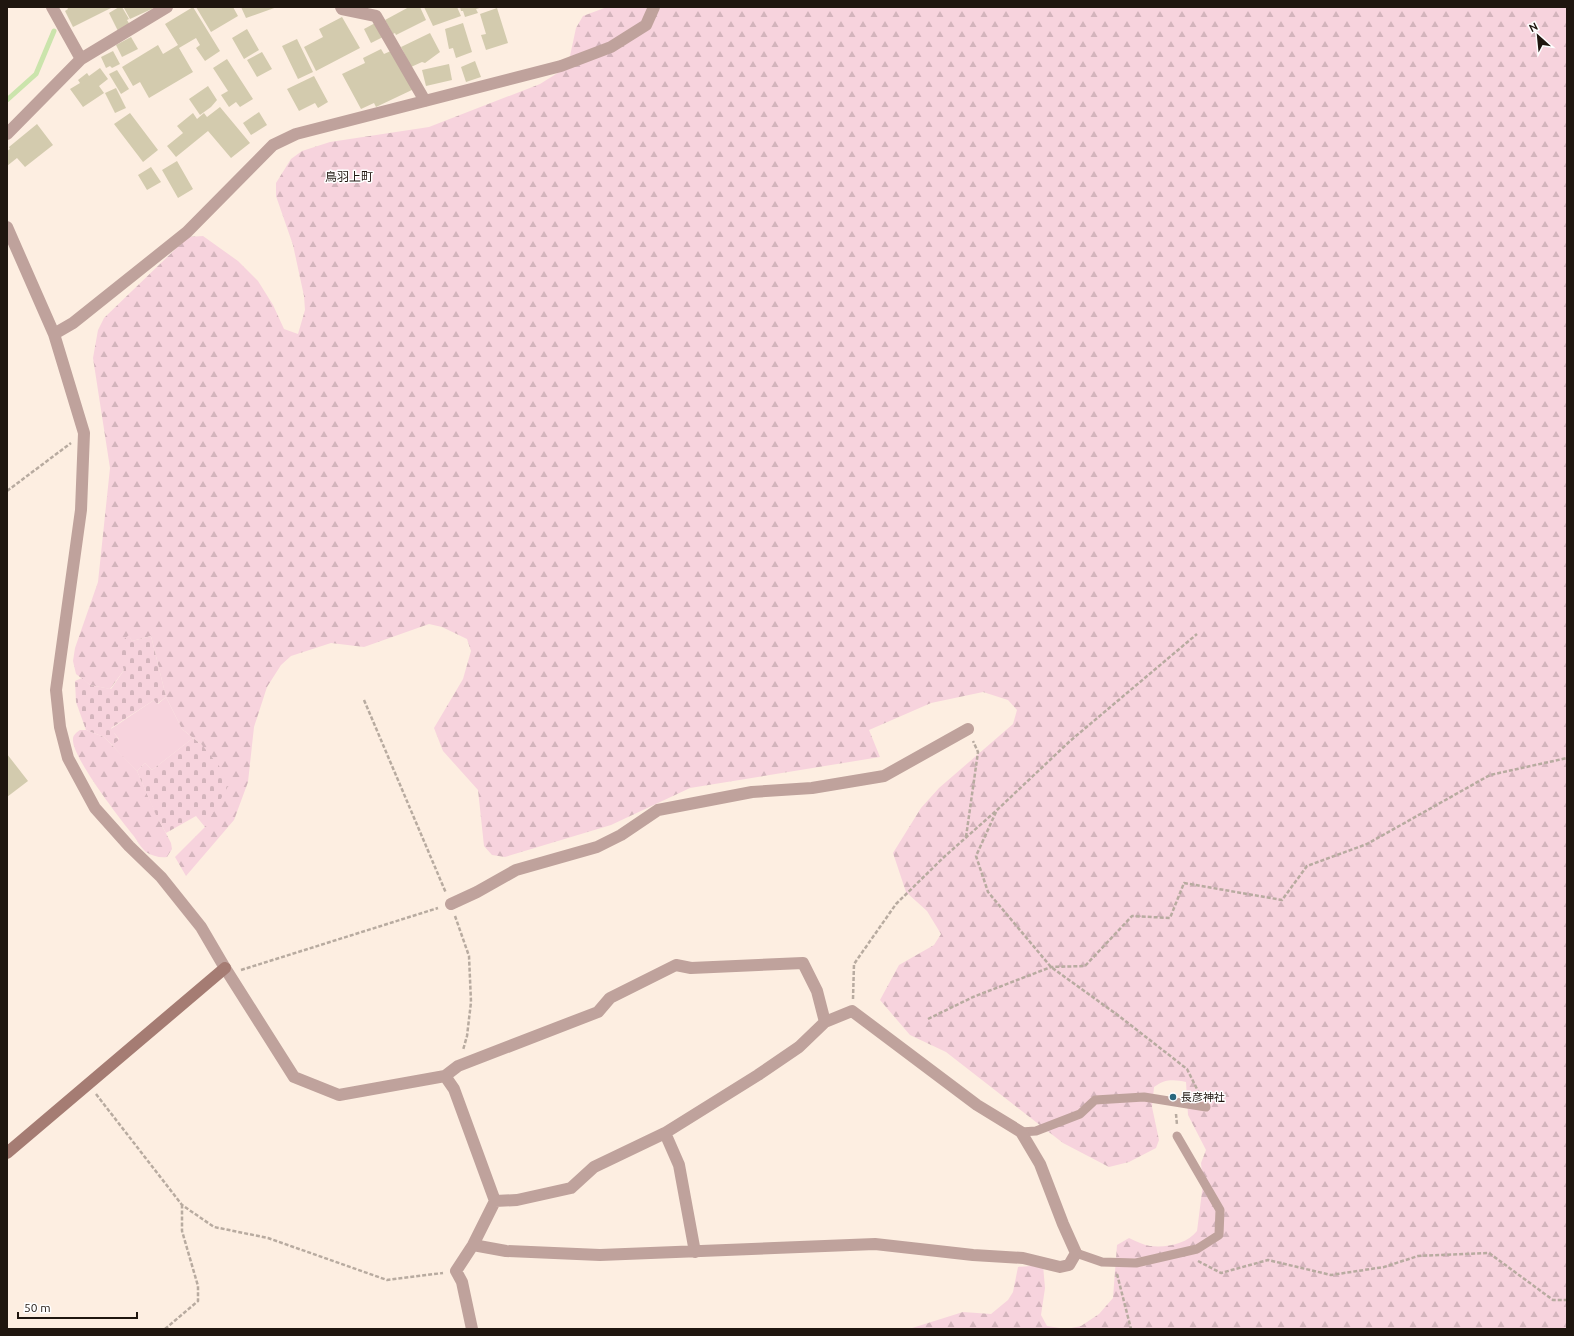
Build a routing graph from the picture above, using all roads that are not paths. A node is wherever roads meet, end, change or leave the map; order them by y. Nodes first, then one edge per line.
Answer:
1 (52, 7) edge
2 (167, 7) edge
3 (341, 7) edge
4 (654, 7) edge
5 (81, 59) junction
6 (425, 101) junction
7 (7, 134) edge
8 (7, 226) edge
9 (54, 334) junction
10 (968, 729) road end
11 (451, 904) road end
12 (225, 968) junction
13 (825, 1022) junction
14 (445, 1076) junction
15 (1206, 1107) road end
16 (1021, 1132) junction
17 (665, 1133) junction
18 (1177, 1136) road end
19 (7, 1153) edge
20 (495, 1201) junction
21 (473, 1245) junction
22 (695, 1252) junction
23 (1076, 1253) junction
24 (472, 1329) edge

1 - 5 street
2 - 5 street
3 - 6 street
4 - 6 street
5 - 7 street
6 - 9 street
8 - 9 street
9 - 12 street
10 - 11 street
12 - 14 street
12 - 19 street
13 - 14 street
13 - 16 street
13 - 17 street
14 - 20 street
15 - 16 lane
16 - 23 street
17 - 20 street
17 - 22 street
18 - 23 lane
20 - 21 street
21 - 22 street
21 - 24 street
22 - 23 street

